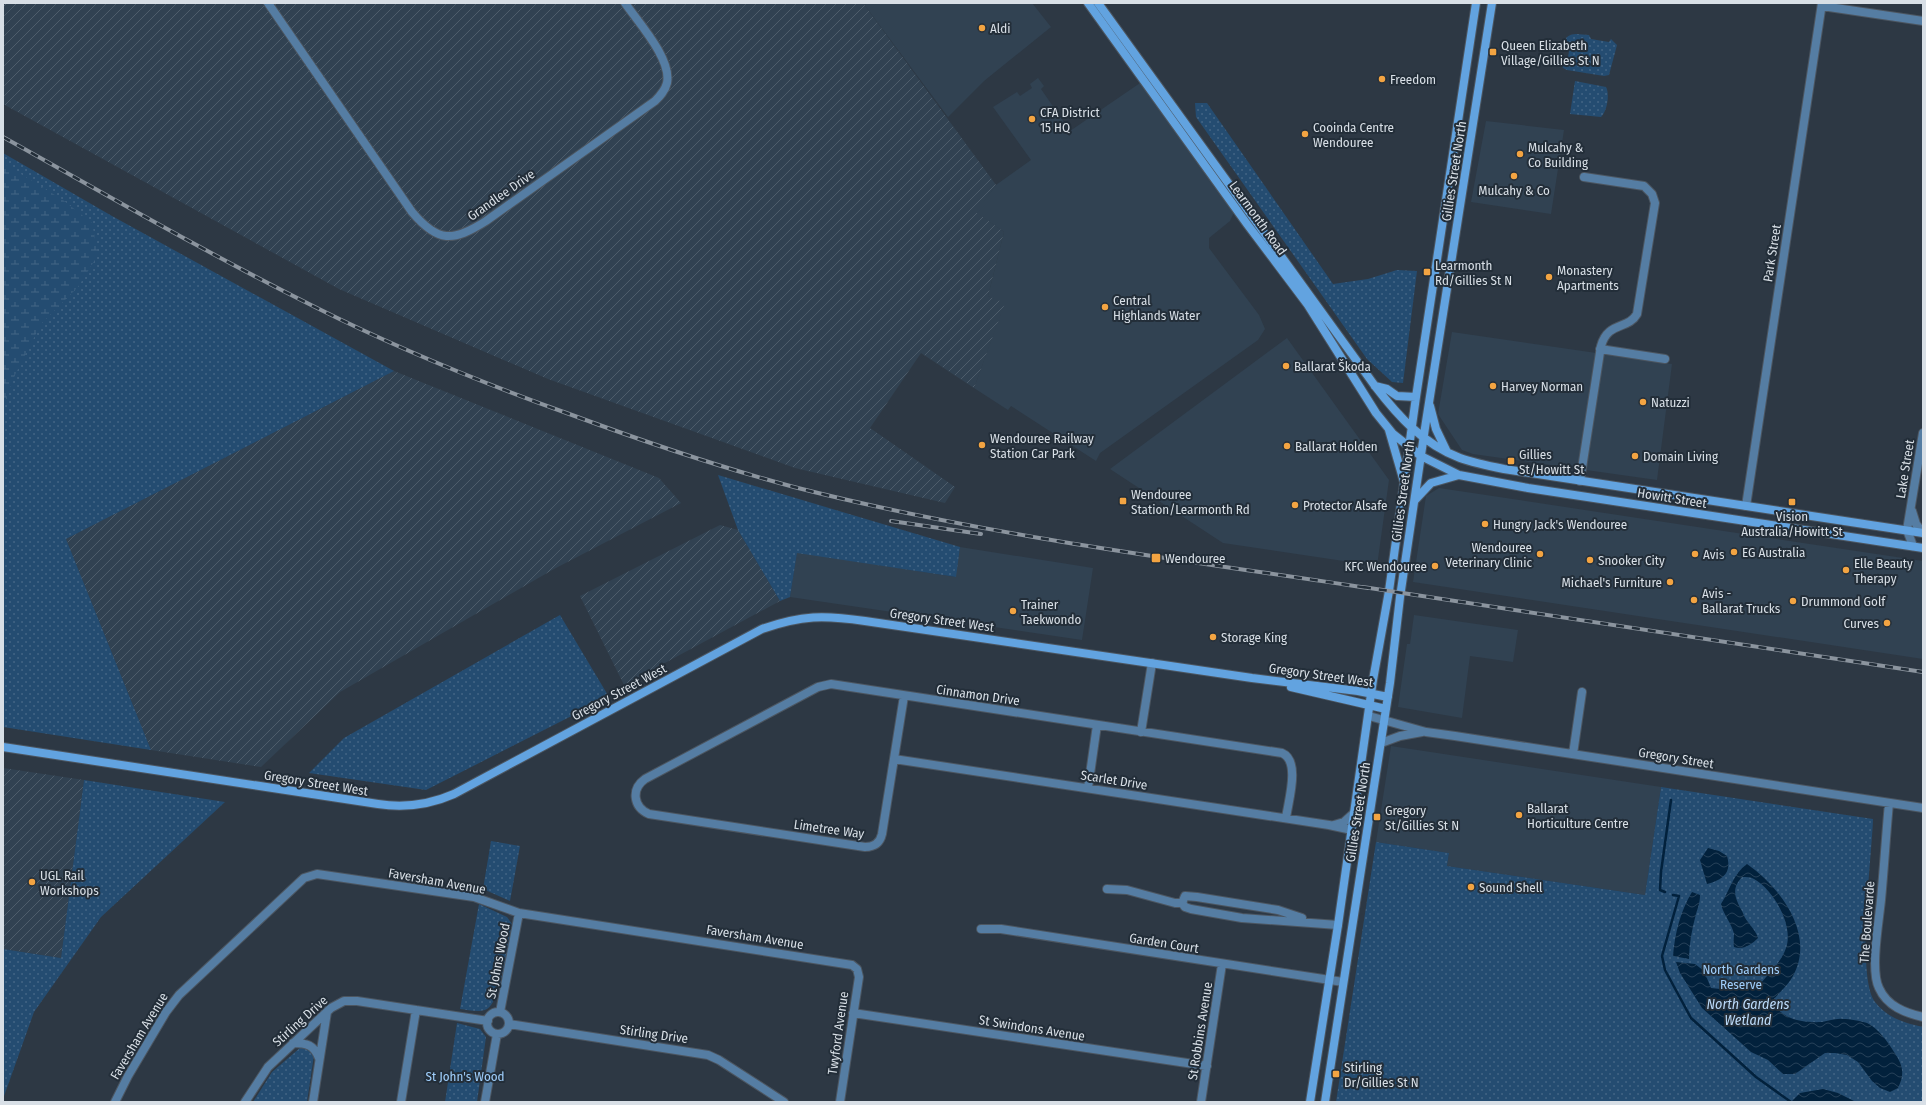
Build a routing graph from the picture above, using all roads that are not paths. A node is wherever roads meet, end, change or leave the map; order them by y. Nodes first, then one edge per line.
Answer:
1 (268, 3) edge
2 (624, 3) edge
3 (1088, 3) edge
4 (1098, 3) edge
5 (1476, 3) edge
6 (1492, 3) edge
7 (1822, 4) edge
8 (1923, 21) edge
9 (1152, 86) junction
10 (1176, 110) junction
11 (1168, 116) junction
12 (1584, 177) dead end
13 (1250, 222) junction
14 (1600, 349) junction
15 (1665, 359) dead end
16 (1374, 386) junction
17 (1416, 397) junction
18 (1429, 402) junction
19 (1388, 429) junction
20 (1412, 429) junction
21 (1923, 433) edge
22 (1424, 438) junction
23 (1409, 447) junction
24 (1446, 452) junction
25 (1421, 456) junction
26 (1460, 475) junction
27 (1580, 481) junction
28 (1404, 483) junction
29 (1578, 496) junction
30 (1414, 500) junction
31 (1703, 500) junction
32 (1746, 506) junction
33 (1912, 508) junction
34 (1701, 515) junction
35 (1907, 530) junction
36 (1922, 532) edge
37 (1913, 546) junction
38 (1923, 548) edge
39 (1152, 663) junction
40 (1252, 678) junction
41 (1582, 692) dead end
42 (1371, 694) junction
43 (904, 696) junction
44 (1388, 697) junction
45 (1370, 706) junction
46 (1386, 709) junction
47 (1369, 716) junction
48 (1384, 719) junction
49 (1097, 725) junction
50 (1141, 732) junction
51 (1426, 732) junction
52 (1381, 743) junction
53 (3, 747) edge
54 (1573, 754) junction
55 (894, 759) junction
56 (1088, 788) junction
57 (635, 799) joint
58 (1889, 803) junction
59 (1923, 808) edge
60 (1354, 814) junction
61 (1286, 818) junction
62 (1329, 825) junction
63 (1352, 830) junction
64 (1107, 889) dead end
65 (1197, 897) junction
66 (1182, 903) junction
67 (1239, 903) junction
68 (1196, 910) junction
69 (519, 914) junction
70 (1237, 917) junction
71 (1320, 923) junction
72 (1338, 925) junction
73 (981, 930) dead end
74 (1222, 964) junction
75 (856, 967) joint
76 (1329, 980) junction
77 (1343, 982) junction
78 (416, 1010) junction
79 (327, 1012) junction
80 (500, 1012) junction
81 (853, 1013) junction
82 (1923, 1017) edge
83 (488, 1021) junction
84 (509, 1024) junction
85 (497, 1034) junction
86 (293, 1043) junction
87 (319, 1059) junction
88 (1207, 1066) junction
89 (116, 1102) edge
90 (245, 1102) edge
91 (313, 1102) edge
92 (402, 1102) edge
93 (485, 1102) edge
94 (784, 1102) edge
95 (840, 1102) edge
96 (1202, 1102) edge
97 (1310, 1102) edge
98 (1325, 1102) edge

1 - 2 street, Grandlee Drive
3 - 9 main road, Learmonth Road
4 - 9 main road, Learmonth Road
5 - 17 main road, Gillies Street North
6 - 18 main road, Gillies Street North
7 - 8 street
7 - 32 street, Park Street
9 - 10 main road, Learmonth Road
9 - 11 main road, Learmonth Road
10 - 11 main road
10 - 13 main road, Learmonth Road
11 - 13 main road, Learmonth Road
12 - 14 street
13 - 16 main road, Learmonth Road
13 - 19 main road, Learmonth Road
14 - 15 street
14 - 27 street
16 - 17 main road
16 - 20 main road, Learmonth Road
17 - 20 main road, Gillies Street North
18 - 22 main road, Gillies Street North
18 - 24 main road
19 - 23 main road, Learmonth Road
19 - 28 main road
20 - 22 main road, Learmonth Road
20 - 23 main road, Gillies Street North
21 - 33 street, Lake Street
22 - 24 main road, Howitt Street
22 - 25 main road, Gillies Street North
23 - 25 main road, Learmonth Road
23 - 28 main road, Gillies Street North
24 - 27 main road, Howitt Street
25 - 26 main road, Howitt Street
25 - 30 main road, Gillies Street North
26 - 29 main road, Howitt Street
26 - 30 main road
27 - 29 main road
27 - 31 main road, Howitt Street
28 - 42 main road, Gillies Street North
29 - 34 main road, Howitt Street
30 - 44 main road, Gillies Street North
31 - 32 main road, Howitt Street
31 - 34 main road
32 - 35 main road, Howitt Street
33 - 35 street, Lake Street
33 - 36 street, Lake Street
34 - 37 main road, Howitt Street
35 - 36 main road, Howitt Street
35 - 37 street
37 - 38 main road, Howitt Street
39 - 40 main road, Gregory Street West
39 - 50 street
39 - 53 main road, Gregory Street West
40 - 42 main road, Gregory Street West
40 - 45 main road, Gregory Street West
41 - 54 street
42 - 44 main road, Gregory Street West
42 - 45 main road, Gillies Street North
43 - 49 street, Cinnamon Drive
43 - 55 street, Limetree Way
43 - 57 street, Cinnamon Drive
44 - 46 main road, Gillies Street North
45 - 46 main road, Gregory Street West
45 - 47 main road, Gillies Street North
46 - 48 main road, Gillies Street North
47 - 48 street, Gregory Street
47 - 60 main road, Gillies Street North
48 - 51 street, Gregory Street
48 - 52 main road, Gillies Street North
49 - 50 street, Cinnamon Drive
49 - 56 street
50 - 61 street, Cinnamon Drive
51 - 52 street, Gregory Street
51 - 54 street, Gregory Street
52 - 77 main road, Gillies Street North
54 - 58 street, Gregory Street
55 - 56 street, Scarlet Drive
55 - 57 street, Limetree Way
56 - 61 street, Scarlet Drive
58 - 59 street, Gregory Street
58 - 82 street, The Boulevarde
60 - 62 street, Scarlet Drive
60 - 63 main road, Gillies Street North
61 - 62 street, Scarlet Drive
62 - 63 street, Scarlet Drive
63 - 72 main road, Gillies Street North
64 - 66 street
65 - 66 street
65 - 67 street
65 - 68 street
66 - 68 street
67 - 70 street
67 - 71 street
68 - 70 street
69 - 75 street, Faversham Avenue
69 - 80 street, St Johns Wood
69 - 89 street, Faversham Avenue
70 - 71 street
71 - 72 street
72 - 76 main road, Gillies Street North
73 - 74 street, Garden Court
74 - 76 street, Garden Court
74 - 88 street, St Robbins Avenue
75 - 81 street, Twyford Avenue
76 - 77 street, Garden Court
76 - 97 main road, Gillies Street North
77 - 98 main road, Gillies Street North
78 - 79 street, Stirling Drive
78 - 83 street, Stirling Drive
78 - 92 street
79 - 86 street, Stirling Drive
79 - 87 street
80 - 83 street
80 - 84 street
81 - 88 street, St Swindons Avenue
81 - 95 street, Twyford Avenue
83 - 85 street
84 - 85 street
84 - 94 street, Stirling Drive
85 - 93 street
86 - 87 street
86 - 90 street, Stirling Drive
87 - 91 street
88 - 96 street, St Robbins Avenue

